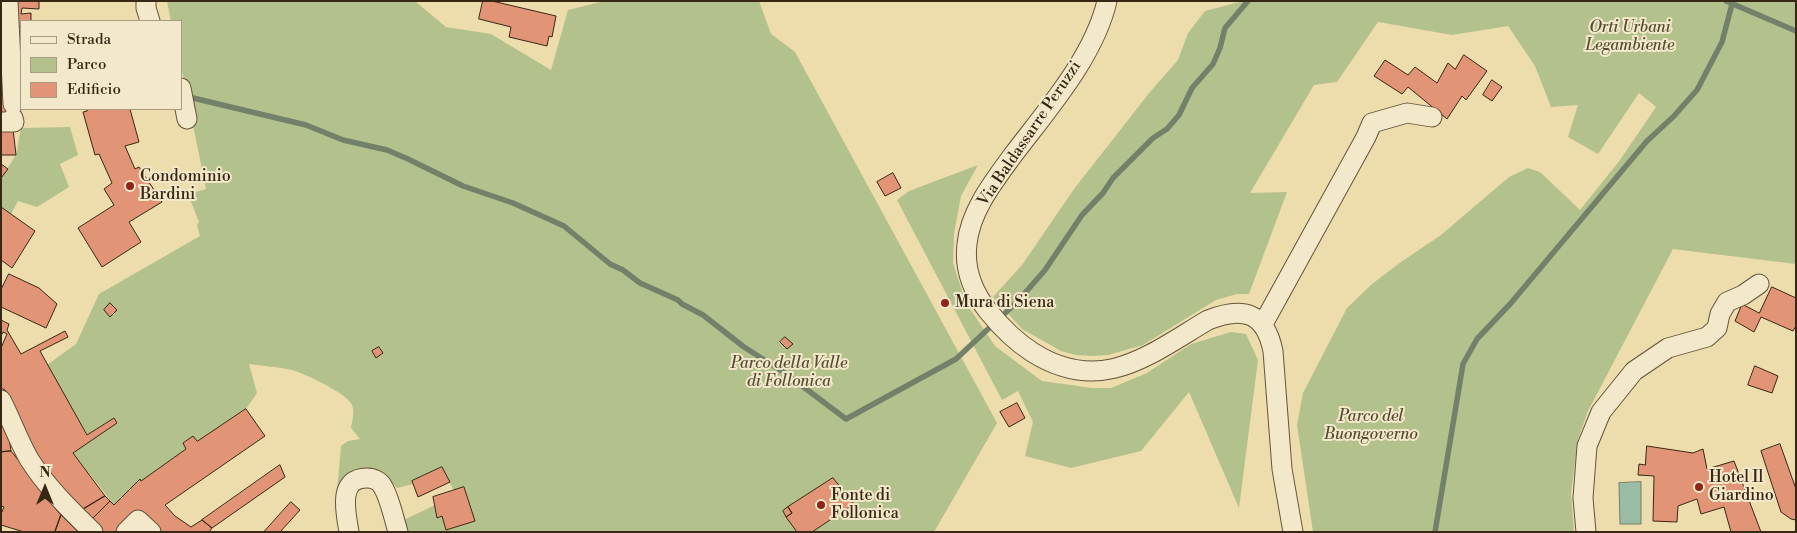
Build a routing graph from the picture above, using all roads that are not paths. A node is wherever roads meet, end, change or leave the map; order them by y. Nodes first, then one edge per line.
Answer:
1 (8, 1) edge
2 (146, 1) edge
3 (1107, 1) edge
4 (150, 20) edge
5 (182, 93) edge
6 (10, 117) edge
7 (1432, 117) dead end
8 (187, 119) dead end
9 (1759, 284) dead end
10 (1263, 324) junction
11 (1, 400) edge
12 (93, 532) edge
13 (126, 532) edge
14 (151, 532) edge
15 (349, 532) edge
16 (398, 532) edge
17 (1293, 532) edge
18 (1586, 532) edge

1 - 6 street
2 - 4 street
3 - 10 street, Via Baldassarre Peruzzi
5 - 8 street
7 - 10 street
9 - 18 street
10 - 17 street
11 - 12 street
13 - 14 street
15 - 16 street

